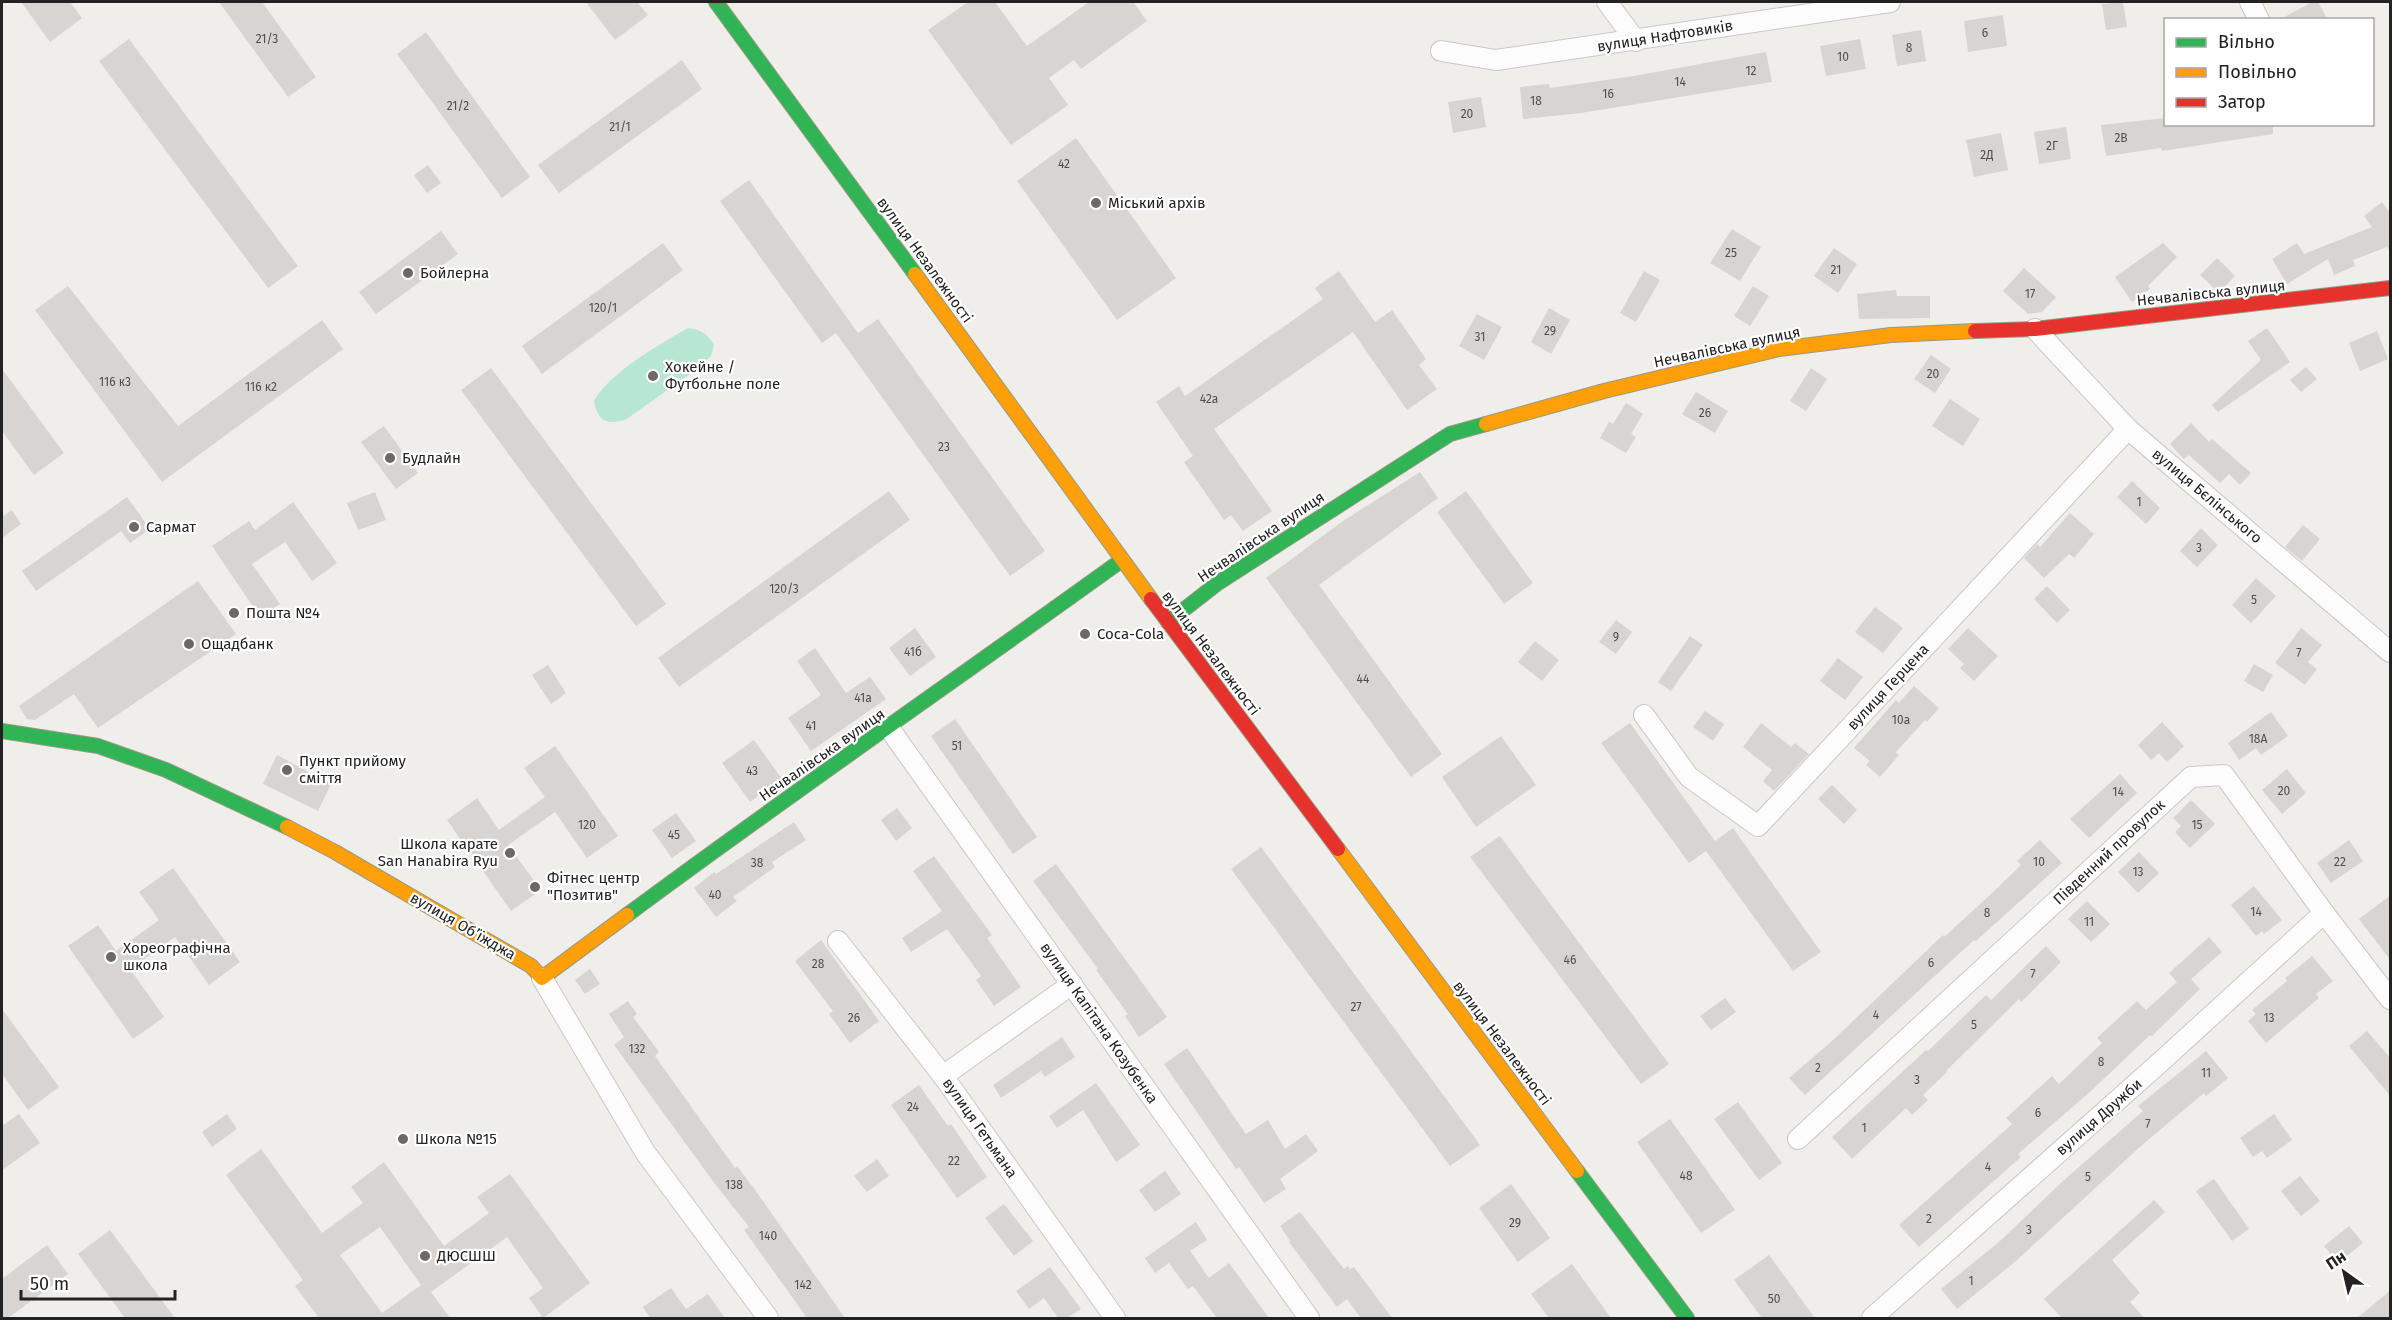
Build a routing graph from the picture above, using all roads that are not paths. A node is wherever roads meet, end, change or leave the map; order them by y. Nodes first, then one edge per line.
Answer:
1 (716, 2) edge
2 (1607, 2) edge
3 (1890, 2) edge
4 (2250, 2) edge
5 (2258, 18) edge
6 (1636, 40) junction
7 (1441, 51) dead end
8 (2391, 288) edge
9 (2035, 329) junction
10 (2128, 429) junction
11 (1122, 560) junction
12 (1168, 622) junction
13 (2391, 652) edge
14 (1644, 715) dead end
15 (889, 728) junction
16 (2, 731) edge
17 (2324, 913) junction
18 (838, 941) dead end
19 (543, 978) junction
20 (1072, 984) junction
21 (2391, 999) edge
22 (943, 1076) junction
23 (1798, 1139) dead end
24 (768, 1318) edge
25 (1115, 1318) edge
26 (1309, 1318) edge
27 (1688, 1318) edge
28 (1872, 1318) edge

1 - 11 street, вулиця Незалежності
2 - 6 street
3 - 6 street, вулиця Нафтовиків
4 - 5 street
6 - 7 street, вулиця Нафтовиків
8 - 9 street, Нечвалівська вулиця
9 - 10 street, вулиця Бєлінського
9 - 12 street, Нечвалівська вулиця
10 - 13 street, вулиця Бєлінського
10 - 14 street, вулиця Герцена
11 - 12 street, вулиця Незалежності
11 - 15 street, Нечвалівська вулиця
12 - 27 street, вулиця Незалежності
15 - 19 street, Нечвалівська вулиця
15 - 20 street, вулиця Капітана Козубенка
16 - 19 street, вулиця Обʼїжджа
17 - 21 street, Південний провулок
17 - 23 street, Південний провулок
17 - 28 street, вулиця Дружби
18 - 22 street, вулиця Гетьмана
19 - 24 street, вулиця Обʼїжджа
20 - 22 street
20 - 26 street, вулиця Капітана Козубенка
22 - 25 street, вулиця Гетьмана

